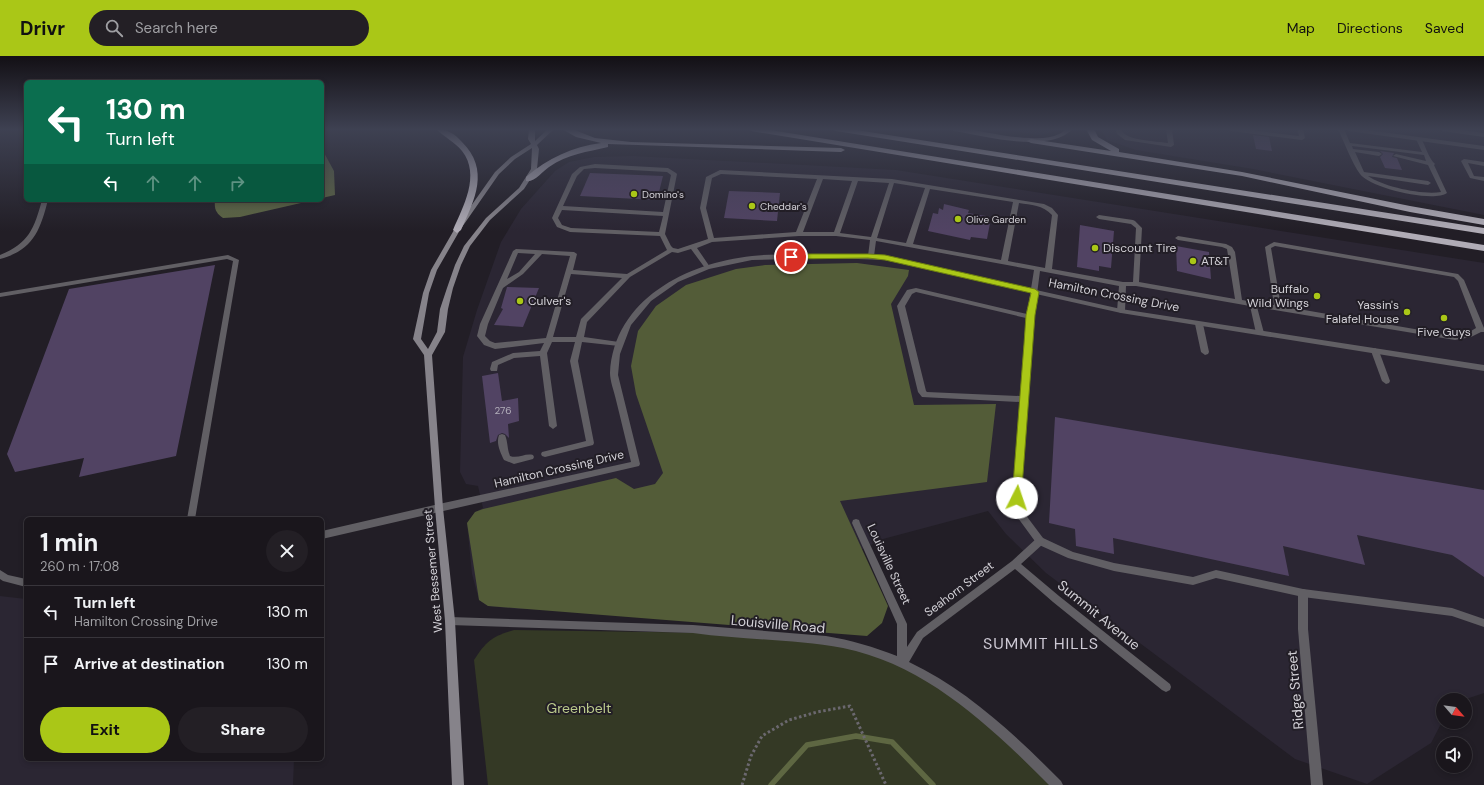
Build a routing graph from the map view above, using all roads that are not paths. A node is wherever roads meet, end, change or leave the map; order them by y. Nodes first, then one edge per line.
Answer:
1 (471, 163) edge
2 (508, 163) edge
3 (535, 163) edge
4 (549, 163) edge
5 (959, 163) edge
6 (1052, 163) edge
7 (1171, 163) edge
8 (1357, 163) edge
9 (1428, 163) edge
10 (1465, 163) edge
11 (1432, 164) joint
12 (1362, 173) junction
13 (821, 177) junction
14 (529, 179) junction
15 (856, 179) junction
16 (1484, 179) edge
17 (892, 181) junction
18 (1428, 183) dead end
19 (928, 187) junction
20 (1016, 201) junction
21 (44, 202) edge
22 (559, 208) junction
23 (666, 214) junction
24 (1099, 217) dead end
25 (1484, 222) edge
26 (458, 230) junction
27 (1484, 231) edge
28 (662, 234) junction
29 (799, 234) junction
30 (836, 234) junction
31 (1178, 238) dead end
32 (873, 239) junction
33 (711, 240) junction
34 (909, 245) junction
35 (693, 247) junction
36 (1484, 248) edge
37 (671, 250) junction
38 (540, 253) junction
39 (871, 256) junction
40 (0, 257) edge
41 (1004, 263) junction
42 (707, 267) junction
43 (1038, 269) junction
44 (1048, 271) junction
45 (569, 272) junction
46 (628, 276) junction
47 (1123, 284) junction
48 (1136, 284) junction
49 (500, 286) junction
50 (1035, 292) junction
51 (0, 295) edge
52 (1239, 301) junction
53 (1253, 304) junction
54 (1278, 308) junction
55 (1121, 311) junction
56 (1030, 317) junction
57 (1199, 324) junction
58 (1482, 330) edge
59 (1260, 333) junction
60 (579, 339) junction
61 (549, 340) junction
62 (619, 344) junction
63 (1375, 351) junction
64 (1205, 352) dead end
65 (543, 353) junction
66 (428, 355) junction
67 (1484, 368) edge
68 (494, 369) dead end
69 (1386, 381) dead end
70 (1023, 399) junction
71 (553, 426) dead end
72 (502, 437) dead end
73 (545, 454) dead end
74 (530, 457) dead end
75 (439, 508) junction
76 (191, 517) edge
77 (856, 523) dead end
78 (324, 535) edge
79 (1040, 541) junction
80 (1015, 564) junction
81 (0, 574) edge
82 (24, 582) edge
83 (1303, 593) junction
84 (450, 621) junction
85 (1484, 624) edge
86 (902, 664) junction
87 (1166, 687) dead end
88 (458, 785) edge
89 (1057, 785) edge
90 (1317, 785) edge

1 - 26 highway
2 - 26 main road, West Bessemer Street
3 - 14 main road
4 - 14 highway
5 - 36 highway
6 - 27 highway
7 - 25 highway
8 - 12 street
9 - 11 street
10 - 16 street
11 - 12 street
12 - 18 street
13 - 15 street
13 - 29 street
13 - 33 street
14 - 66 main road
15 - 17 street
15 - 30 street
17 - 19 street
17 - 32 street
19 - 20 street
19 - 34 street
20 - 41 street
20 - 44 street
21 - 40 street
22 - 23 street
22 - 23 street
22 - 28 street
23 - 28 street
24 - 48 street
26 - 66 main road, West Bessemer Street
28 - 37 street
29 - 30 street
29 - 33 street
30 - 32 street
31 - 52 street
32 - 34 street
32 - 39 street
33 - 35 street
34 - 41 street
35 - 37 street
35 - 42 street
37 - 46 street
38 - 45 street
38 - 49 street
38 - 49 street
39 - 42 street, Hamilton Crossing Drive
39 - 50 street, Hamilton Crossing Drive
41 - 43 street
42 - 62 street, Hamilton Crossing Drive
43 - 44 street
43 - 50 street
44 - 47 street
45 - 46 street
45 - 61 street
46 - 60 street
47 - 48 street
47 - 55 street
48 - 52 street
49 - 61 street
50 - 55 street, Hamilton Crossing Drive
50 - 56 street
51 - 76 street
52 - 53 street
53 - 54 street
53 - 59 street
54 - 58 street
54 - 58 street
55 - 57 street, Hamilton Crossing Drive
56 - 70 street
56 - 70 street
57 - 59 street, Hamilton Crossing Drive
57 - 64 street
59 - 63 street, Hamilton Crossing Drive
60 - 61 street
60 - 62 street
60 - 73 street
61 - 65 street
62 - 75 street, Hamilton Crossing Drive
63 - 67 street, Hamilton Crossing Drive
63 - 69 street
65 - 68 street
65 - 71 street
66 - 75 main road, West Bessemer Street
70 - 79 street
72 - 74 street
75 - 78 street
75 - 84 main road, West Bessemer Street
77 - 86 street, Louisville Street
79 - 80 street, Seahorn Street
79 - 83 street
80 - 86 street, Seahorn Street
80 - 87 street, Summit Avenue
81 - 82 street
83 - 85 street
83 - 90 street, Ridge Street
84 - 86 street, Louisville Road
84 - 88 main road, West Bessemer Street
86 - 89 street, Louisville Road

